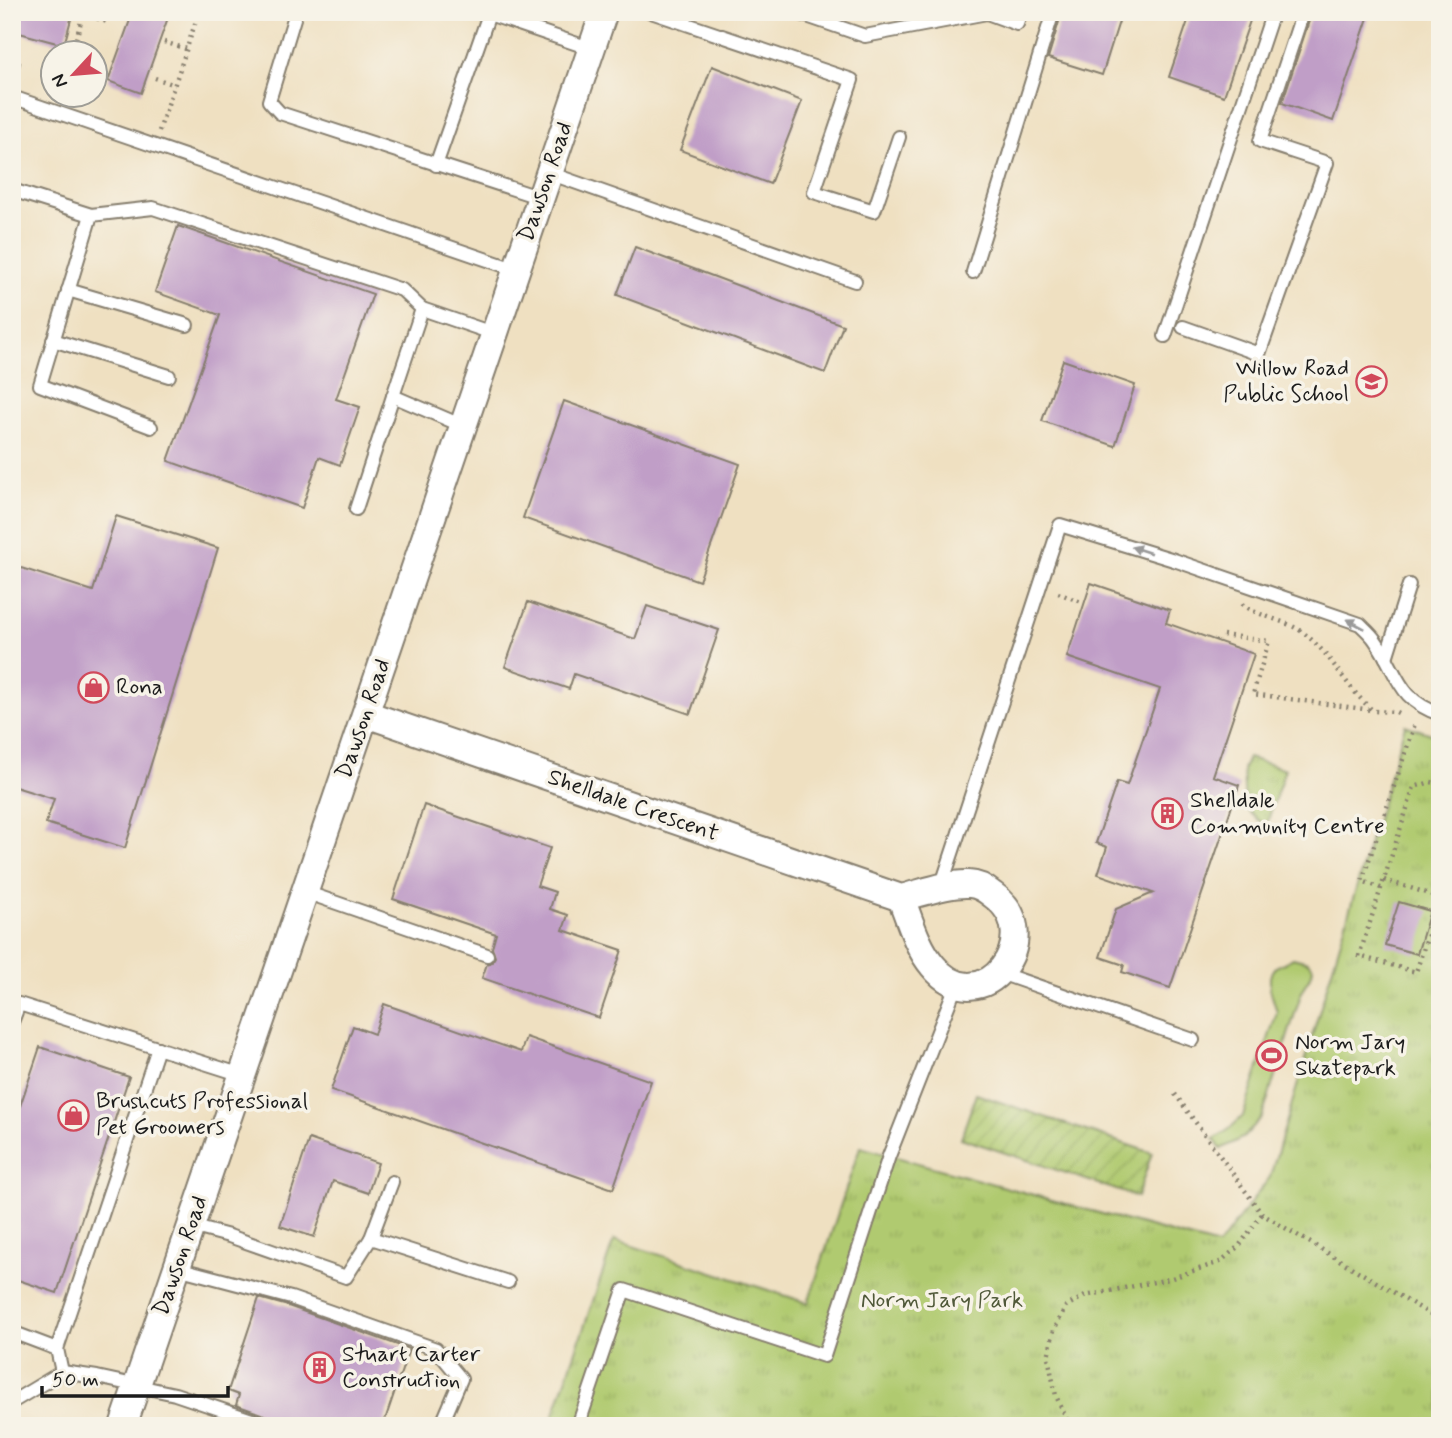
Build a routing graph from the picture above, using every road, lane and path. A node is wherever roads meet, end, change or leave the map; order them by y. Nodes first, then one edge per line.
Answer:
1 (199, 12) edge
2 (296, 12) edge
3 (604, 12) edge
4 (651, 12) edge
5 (795, 12) edge
6 (1021, 12) edge
7 (1052, 12) edge
8 (1273, 12) edge
9 (1303, 12) edge
10 (84, 13) edge
11 (487, 13) edge
12 (110, 23) dead end
13 (76, 38) edge
14 (164, 42) dead end
15 (187, 49) junction
16 (592, 49) junction
17 (12, 62) edge
18 (23, 65) dead end
19 (155, 78) dead end
20 (175, 85) junction
21 (18, 99) dead end
22 (899, 137) dead end
23 (154, 146) junction
24 (436, 165) junction
25 (545, 185) junction
26 (12, 190) edge
27 (91, 215) junction
28 (517, 270) junction
29 (973, 272) dead end
30 (855, 281) dead end
31 (68, 290) junction
32 (422, 309) junction
33 (187, 325) dead end
34 (1183, 327) dead end
35 (495, 334) junction
36 (1165, 336) dead end
37 (54, 341) junction
38 (169, 376) dead end
39 (393, 396) junction
40 (463, 426) junction
41 (151, 427) dead end
42 (356, 509) dead end
43 (1409, 585) dead end
44 (1058, 593) dead end
45 (1242, 598) dead end
46 (1084, 603) dead end
47 (1223, 635) dead end
48 (1386, 658) junction
49 (1374, 711) junction
50 (366, 714) junction
51 (1440, 715) edge
52 (1440, 784) edge
53 (1384, 880) junction
54 (941, 888) junction
55 (1381, 888) junction
56 (305, 892) junction
57 (901, 898) junction
58 (1440, 898) edge
59 (487, 956) dead end
60 (1000, 974) junction
61 (957, 983) junction
62 (12, 1022) edge
63 (1194, 1040) dead end
64 (158, 1048) junction
65 (242, 1075) junction
66 (1175, 1094) dead end
67 (393, 1182) dead end
68 (1262, 1214) junction
69 (191, 1226) junction
70 (371, 1238) junction
71 (177, 1268) junction
72 (508, 1282) dead end
73 (1440, 1320) edge
74 (12, 1332) edge
75 (57, 1349) junction
76 (62, 1371) junction
77 (137, 1385) junction
78 (12, 1402) edge
79 (123, 1426) edge
80 (271, 1426) edge
81 (441, 1426) edge
82 (578, 1426) edge
83 (1070, 1426) edge

1 - 15 path
2 - 24 lane
3 - 16 street, Dawson Road
4 - 22 lane
5 - 6 lane
7 - 29 lane
8 - 36 lane
9 - 34 lane
10 - 12 path
10 - 13 path
11 - 16 lane
11 - 24 lane
14 - 15 path
15 - 20 path
16 - 25 street, Dawson Road
17 - 18 path
19 - 20 path
20 - 23 path
21 - 23 lane
23 - 28 lane
24 - 25 lane
25 - 28 street, Dawson Road
25 - 30 lane
26 - 27 lane
27 - 31 lane
27 - 32 lane
28 - 35 street, Dawson Road
31 - 33 lane
31 - 37 lane
32 - 35 lane
32 - 39 lane
35 - 40 street, Dawson Road
37 - 38 lane
37 - 41 lane
39 - 40 lane
39 - 42 lane
40 - 50 street, Dawson Road
43 - 48 lane
44 - 46 path
45 - 49 path
47 - 49 path
48 - 51 lane
48 -> 54 lane
49 - 55 path
50 - 56 street, Dawson Road
50 - 57 street, Shelldale Crescent
52 - 53 path
53 - 55 path
53 - 58 path
54 - 57 street
54 - 60 street
55 - 58 path
56 - 59 lane
56 - 65 street, Dawson Road
57 - 61 street
60 - 61 street
60 - 63 lane
61 - 82 lane
62 - 64 lane
64 - 65 lane
64 - 75 lane
65 - 69 street, Dawson Road
66 - 68 path
67 - 70 lane
68 - 73 path
68 - 83 path
69 - 70 lane
69 - 71 street, Dawson Road
70 - 72 lane
71 - 77 street, Dawson Road
71 - 81 lane
74 - 75 lane
75 - 76 lane
76 - 77 lane
76 - 78 lane
77 - 79 street, Dawson Road
77 - 80 lane

